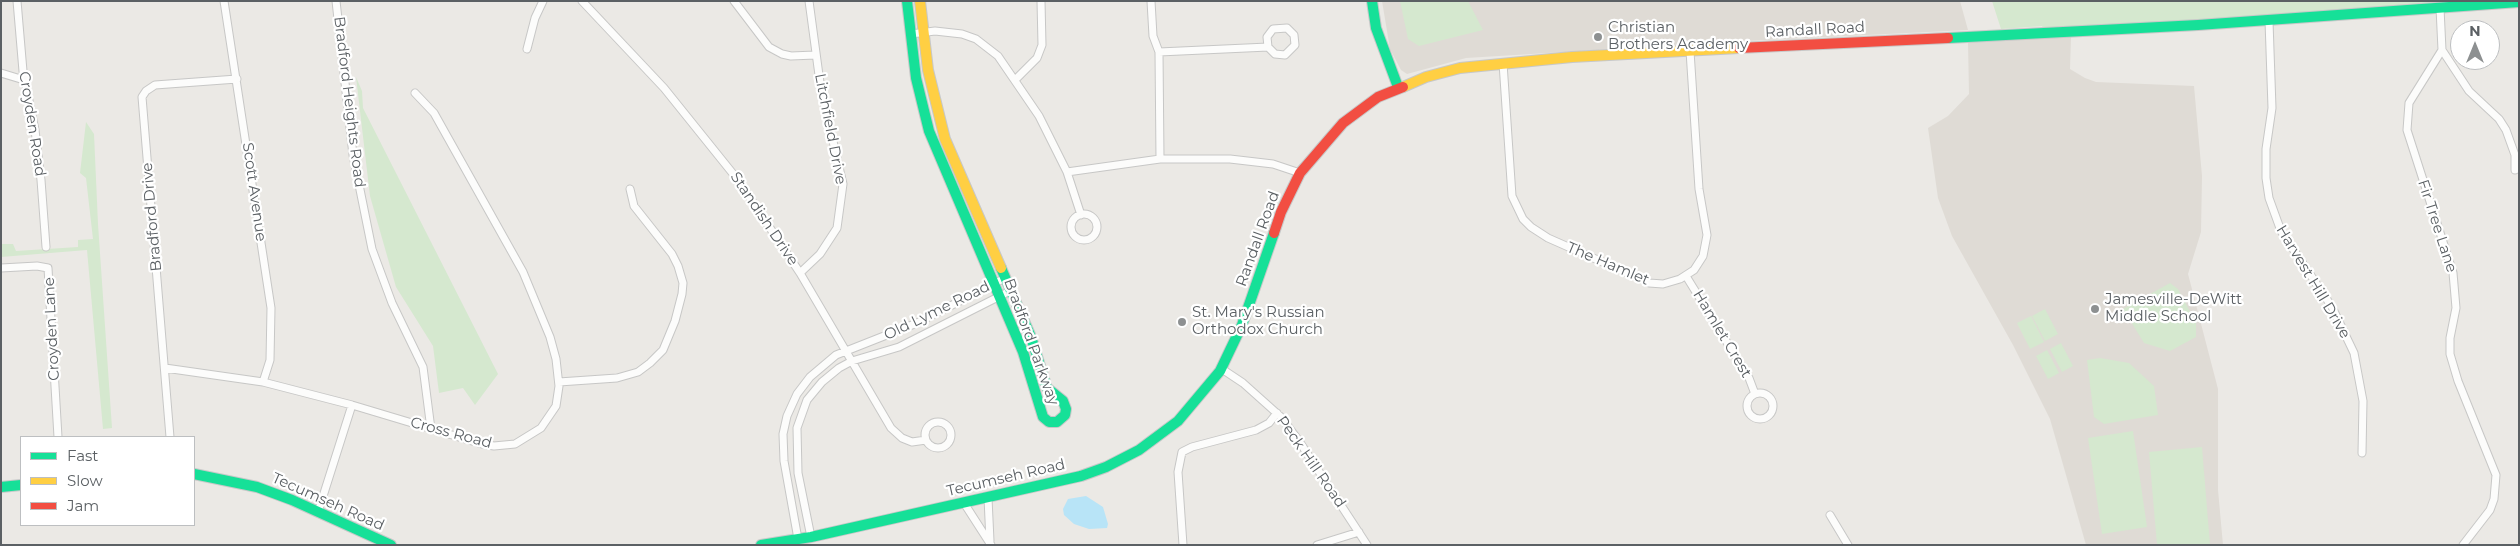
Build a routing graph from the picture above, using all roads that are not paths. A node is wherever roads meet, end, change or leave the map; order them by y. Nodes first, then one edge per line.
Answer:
1 (17, 1) edge
2 (224, 1) edge
3 (336, 1) edge
4 (543, 1) edge
5 (582, 1) edge
6 (734, 1) edge
7 (808, 1) edge
8 (907, 1) edge
9 (920, 1) edge
10 (1041, 1) edge
11 (1150, 1) edge
12 (1372, 1) edge
13 (2519, 2) edge
14 (2440, 8) junction
15 (2269, 21) junction
16 (924, 33) junction
17 (911, 34) junction
18 (1268, 47) junction
19 (527, 49) dead end
20 (2442, 50) junction
21 (1159, 52) junction
22 (1690, 52) junction
23 (815, 54) junction
24 (1503, 63) junction
25 (1, 73) edge
26 (237, 79) junction
27 (24, 80) junction
28 (1015, 80) junction
29 (1398, 87) junction
30 (415, 93) dead end
31 (1160, 159) junction
32 (2515, 170) dead end
33 (1067, 172) junction
34 (1300, 173) junction
35 (630, 189) dead end
36 (1081, 215) dead end
37 (46, 247) dead end
38 (1, 268) edge
39 (800, 273) junction
40 (1686, 276) junction
41 (1005, 278) junction
42 (994, 283) junction
43 (1010, 291) junction
44 (1000, 297) junction
45 (846, 350) junction
46 (852, 361) junction
47 (165, 368) junction
48 (1222, 369) junction
49 (263, 382) junction
50 (559, 382) junction
51 (1755, 394) dead end
52 (352, 405) junction
53 (1277, 413) junction
54 (431, 429) junction
55 (58, 436) edge
56 (170, 436) edge
57 (926, 440) dead end
58 (2362, 453) dead end
59 (195, 474) edge
60 (20, 485) edge
61 (1, 487) edge
62 (988, 498) junction
63 (964, 504) junction
64 (318, 512) junction
65 (1830, 515) dead end
66 (1359, 532) junction
67 (811, 537) junction
68 (798, 539) junction
69 (991, 543) edge
70 (391, 545) edge
71 (761, 545) edge
72 (1183, 545) edge
73 (1317, 545) edge
74 (1367, 545) edge
75 (1848, 545) edge
76 (2463, 545) edge

1 - 27 street, Croyden Road
2 - 26 street, Scott Avenue
3 - 54 street, Bradford Heights Road
4 - 19 street
5 - 39 street, Standish Drive
6 - 23 street
7 - 23 street, Litchfield Drive
8 - 17 street, Bradford Parkway
9 - 16 street, Bradford Parkway
10 - 28 street
11 - 21 street
12 - 29 street
13 - 14 street, Randall Road
14 - 15 street, Randall Road
14 - 20 street
15 - 22 street, Randall Road
15 - 58 street, Harvest Hill Drive
16 - 17 street
16 - 28 street
16 - 41 street, Bradford Parkway
17 - 42 street, Bradford Parkway
18 - 18 street
18 - 21 street
20 - 32 street
20 - 76 street, Fir Tree Lane
21 - 31 street
22 - 24 street, Randall Road
22 - 40 street
23 - 39 street, Litchfield Drive
24 - 29 street, Randall Road
24 - 40 street, The Hamlet
25 - 27 street
26 - 47 street, Bradford Drive
26 - 49 street, Scott Avenue
27 - 37 street, Croyden Road
28 - 33 street
29 - 34 street, Randall Road
30 - 50 street, Cross Road
31 - 33 street
31 - 34 street
33 - 36 street
34 - 48 street, Randall Road
35 - 50 street
38 - 55 street, Croyden Lane
39 - 45 street, Standish Drive
40 - 51 street, Hamlet Crest
41 - 42 street, Old Lyme Road
41 - 43 street, Bradford Parkway
42 - 44 street, Bradford Parkway
42 - 45 street, Old Lyme Road
43 - 44 street, Old Lyme Road
43 - 44 street, Bradford Parkway
44 - 46 street, Old Lyme Road
45 - 46 street, Standish Drive
45 - 68 street, Old Lyme Road
46 - 57 street, Standish Drive
46 - 67 street, Old Lyme Road
47 - 49 street, Cross Road
47 - 56 street, Bradford Drive
48 - 53 street, Peck Hill Road
48 - 62 street, Tecumseh Road
49 - 52 street, Cross Road
50 - 54 street, Cross Road
52 - 54 street, Cross Road
52 - 64 street
53 - 66 street, Peck Hill Road
53 - 72 street
59 - 64 street, Tecumseh Road
60 - 61 street
62 - 63 street, Tecumseh Road
62 - 69 street
63 - 67 street, Tecumseh Road
63 - 69 street
64 - 70 street, Tecumseh Road
65 - 75 street
66 - 73 street
66 - 74 street, Peck Hill Road
67 - 68 street, Tecumseh Road
68 - 71 street, Tecumseh Road

